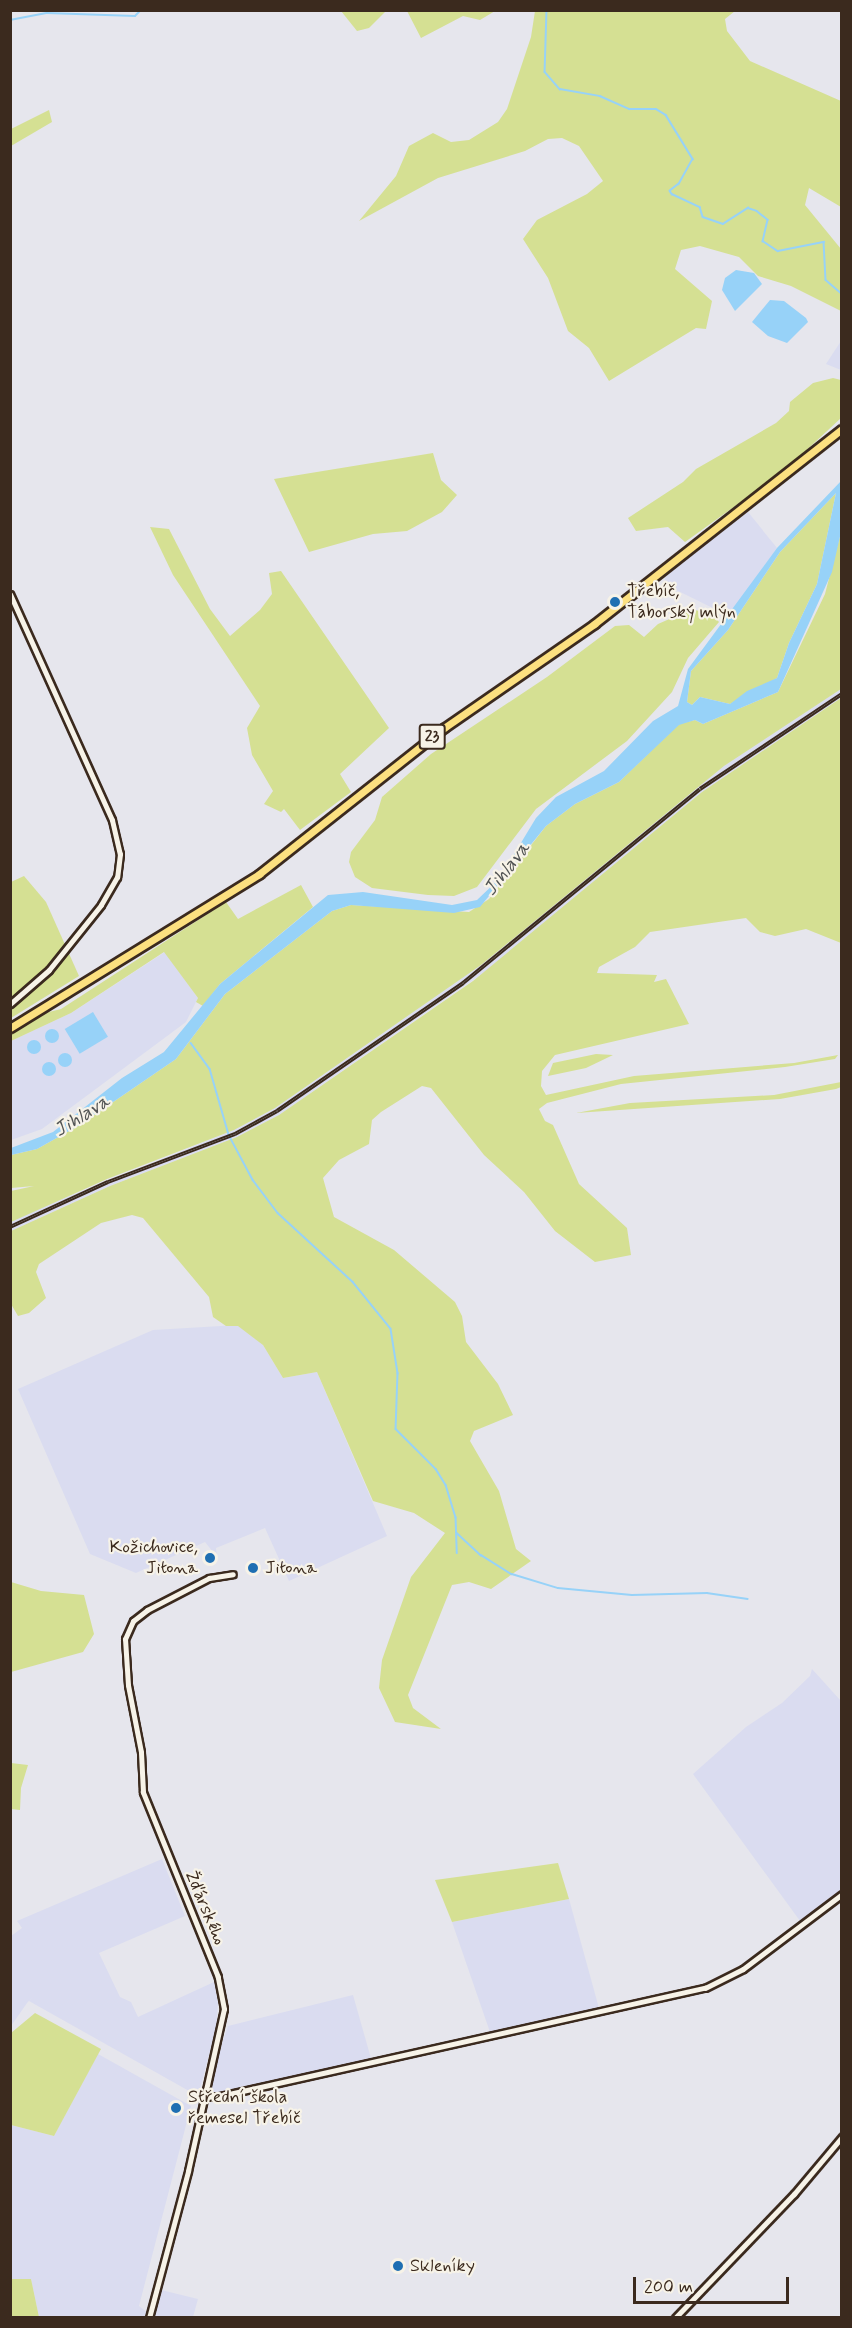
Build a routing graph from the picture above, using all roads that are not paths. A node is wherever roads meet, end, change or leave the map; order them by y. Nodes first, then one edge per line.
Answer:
1 (842, 429) edge
2 (10, 594) edge
3 (10, 1004) edge
4 (10, 1028) edge
5 (233, 1574) dead end
6 (842, 1894) edge
7 (204, 2097) junction
8 (842, 2137) edge
9 (149, 2318) edge
10 (675, 2318) edge

1 - 4 main road, 23
2 - 3 street
5 - 7 street, Žďárského
6 - 7 street
7 - 9 street, Žďárského
8 - 10 street

